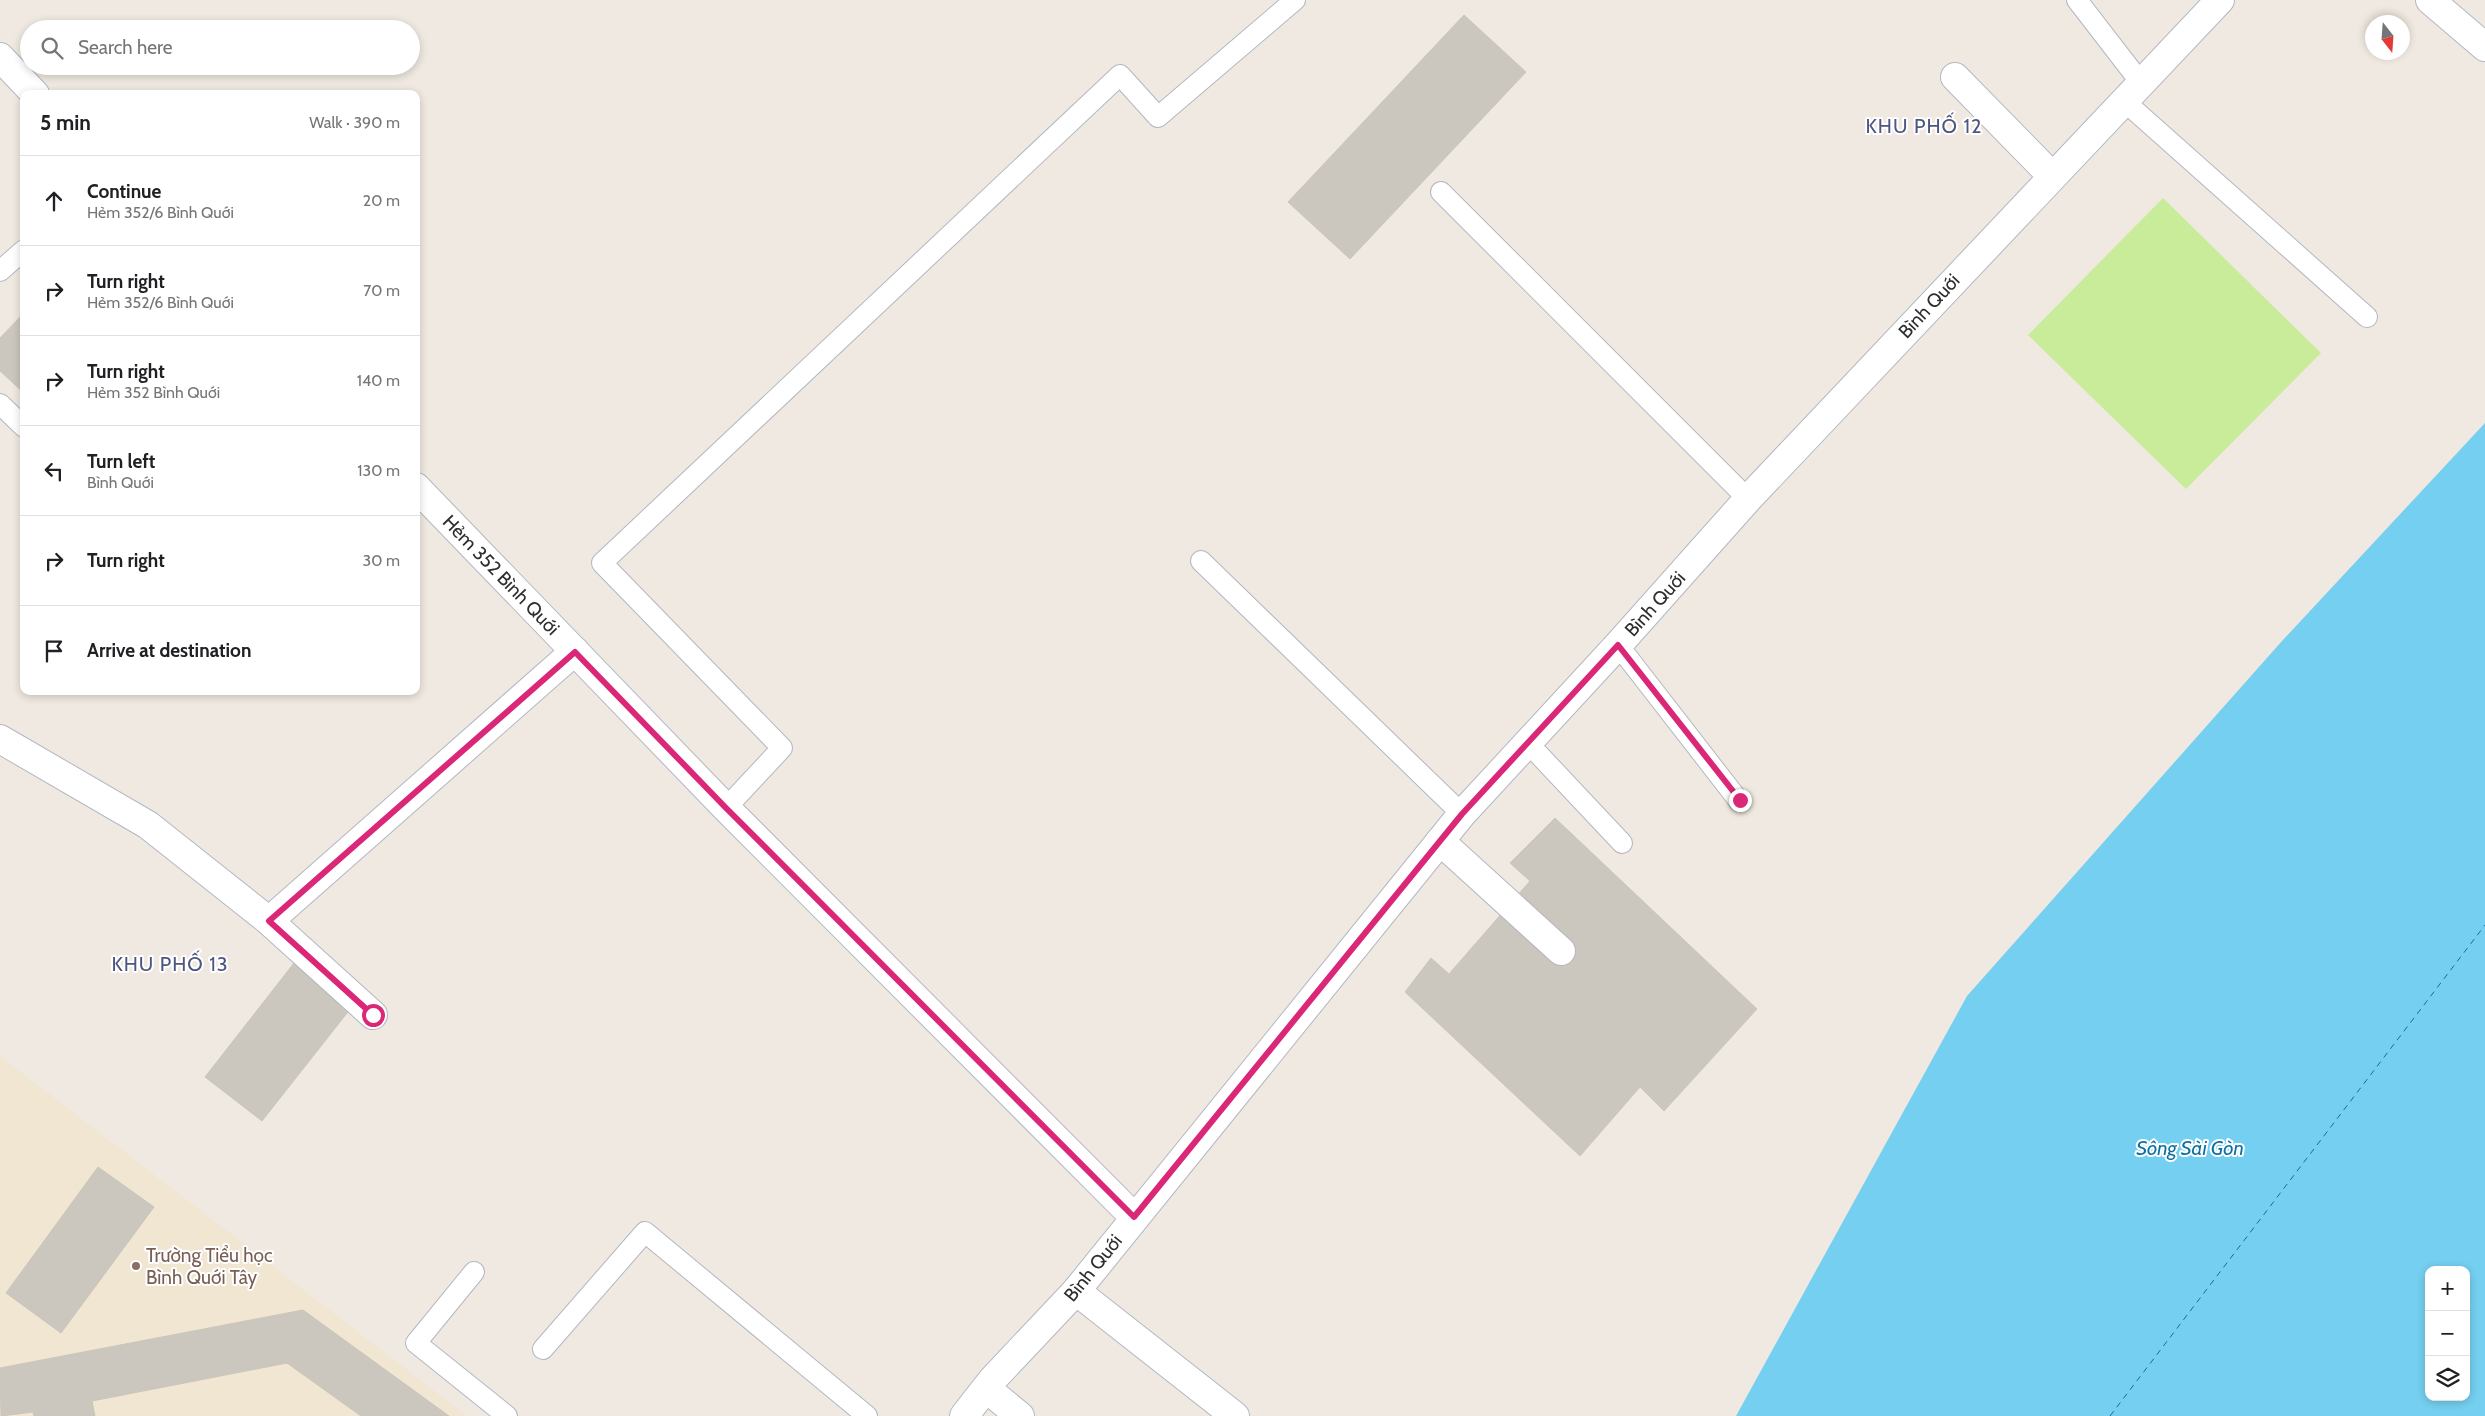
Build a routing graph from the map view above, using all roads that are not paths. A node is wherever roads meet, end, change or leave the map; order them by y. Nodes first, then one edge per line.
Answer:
1 (1295, 0) edge
2 (2077, 0) edge
3 (2220, 0) edge
4 (2430, 0) edge
5 (2485, 47) edge
6 (0, 57) edge
7 (1955, 76) dead end
8 (31, 90) edge
9 (2132, 92) junction
10 (2052, 176) junction
11 (1441, 192) dead end
12 (20, 254) edge
13 (0, 271) edge
14 (2367, 317) dead end
15 (0, 404) edge
16 (20, 423) edge
17 (420, 491) edge
18 (1748, 499) junction
19 (1201, 561) dead end
20 (1618, 645) junction
21 (575, 652) junction
22 (0, 739) edge
23 (1527, 742) junction
24 (1740, 800) dead end
25 (726, 808) junction
26 (1462, 814) junction
27 (1440, 841) junction
28 (1622, 843) dead end
29 (269, 921) junction
30 (1561, 951) dead end
31 (373, 1015) dead end
32 (1134, 1217) junction
33 (474, 1272) dead end
34 (1076, 1291) junction
35 (543, 1349) dead end
36 (987, 1389) junction
37 (508, 1416) edge
38 (867, 1416) edge
39 (964, 1416) edge
40 (1020, 1416) edge
41 (1235, 1416) edge

1 - 25 lane
2 - 9 lane
3 - 9 street, Bình Quới
4 - 5 street
6 - 8 street
7 - 10 street
9 - 10 street, Bình Quới
9 - 14 lane
10 - 18 street, Bình Quới
11 - 18 lane
12 - 13 lane
15 - 16 lane
17 - 21 street, Hẻm 352 Bình Quới
18 - 20 street, Bình Quới
19 - 26 lane
20 - 23 street, Bình Quới
20 - 24 lane
21 - 25 street, Hẻm 352 Bình Quới
21 - 29 street
22 - 29 street
23 - 26 street, Bình Quới
23 - 28 lane
25 - 32 street, Hẻm 352 Bình Quới
26 - 27 street, Bình Quới
27 - 30 street
27 - 32 street, Bình Quới
29 - 31 street
32 - 34 street, Bình Quới
33 - 37 lane
34 - 36 street, Bình Quới
34 - 41 street
35 - 38 lane
36 - 39 street, Bình Quới
36 - 40 street

